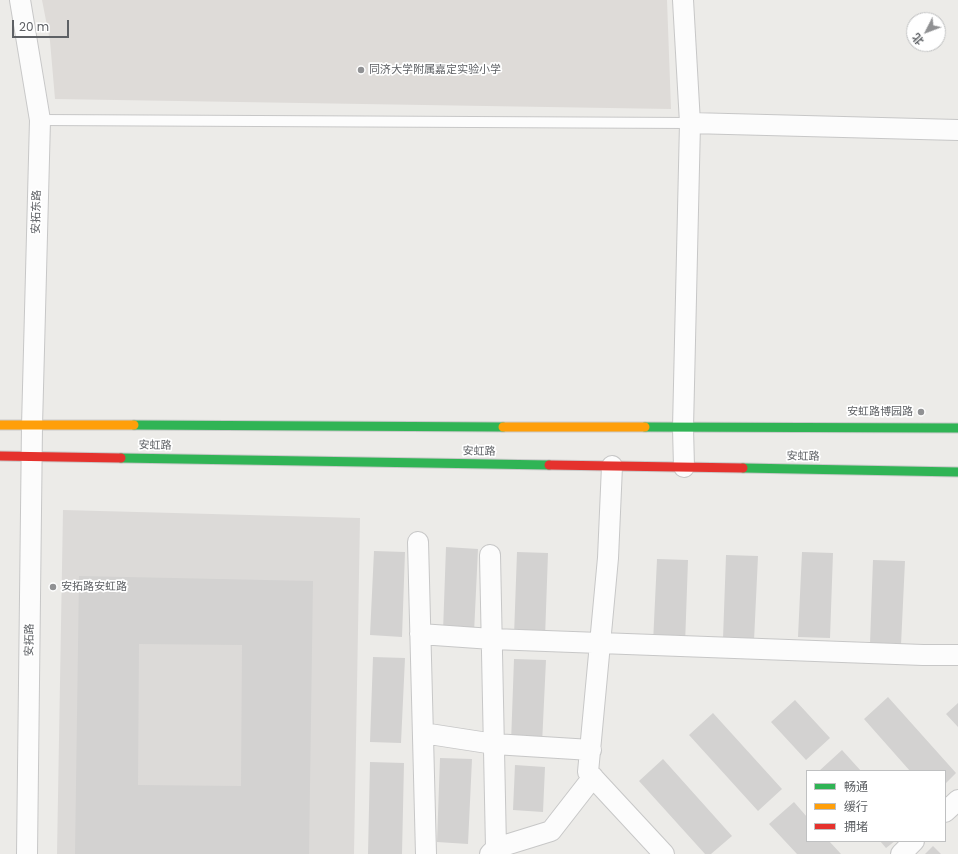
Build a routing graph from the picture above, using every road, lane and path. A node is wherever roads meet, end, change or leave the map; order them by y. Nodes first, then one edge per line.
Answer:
1 (20, 0) edge
2 (683, 0) edge
3 (40, 120) junction
4 (690, 123) junction
5 (958, 130) edge
6 (0, 425) edge
7 (32, 426) junction
8 (683, 428) junction
9 (958, 428) edge
10 (0, 456) edge
11 (31, 456) junction
12 (612, 466) junction
13 (684, 467) junction
14 (958, 472) edge
15 (418, 542) dead end
16 (490, 555) dead end
17 (420, 634) junction
18 (492, 639) junction
19 (600, 643) junction
20 (958, 655) edge
21 (423, 733) junction
22 (494, 744) junction
23 (590, 750) junction
24 (593, 777) junction
25 (958, 800) edge
26 (946, 811) edge
27 (913, 842) edge
28 (493, 851) edge
29 (27, 854) edge
30 (426, 854) edge
31 (664, 854) edge
32 (901, 854) edge

1 - 3 street, 安拓东路
2 - 4 street
3 - 4 lane
3 - 7 street, 安拓东路
4 - 5 street
4 - 8 street
6 - 7 main road, 安虹路
7 - 8 main road, 安虹路
7 - 11 street, 安拓路
8 - 9 main road, 安虹路
8 - 13 street
10 - 11 main road, 安虹路
11 - 12 main road, 安虹路
11 - 29 street, 安拓路
12 - 13 main road, 安虹路
12 - 19 street
13 - 14 main road, 安虹路
15 - 17 street
16 - 18 street
17 - 18 street
17 - 21 street
18 - 19 street
18 - 22 street
19 - 20 street
19 - 23 street
21 - 22 street
21 - 30 street
22 - 23 street
22 - 28 street
23 - 24 street
24 - 28 street
24 - 31 street
25 - 26 street
27 - 32 street

